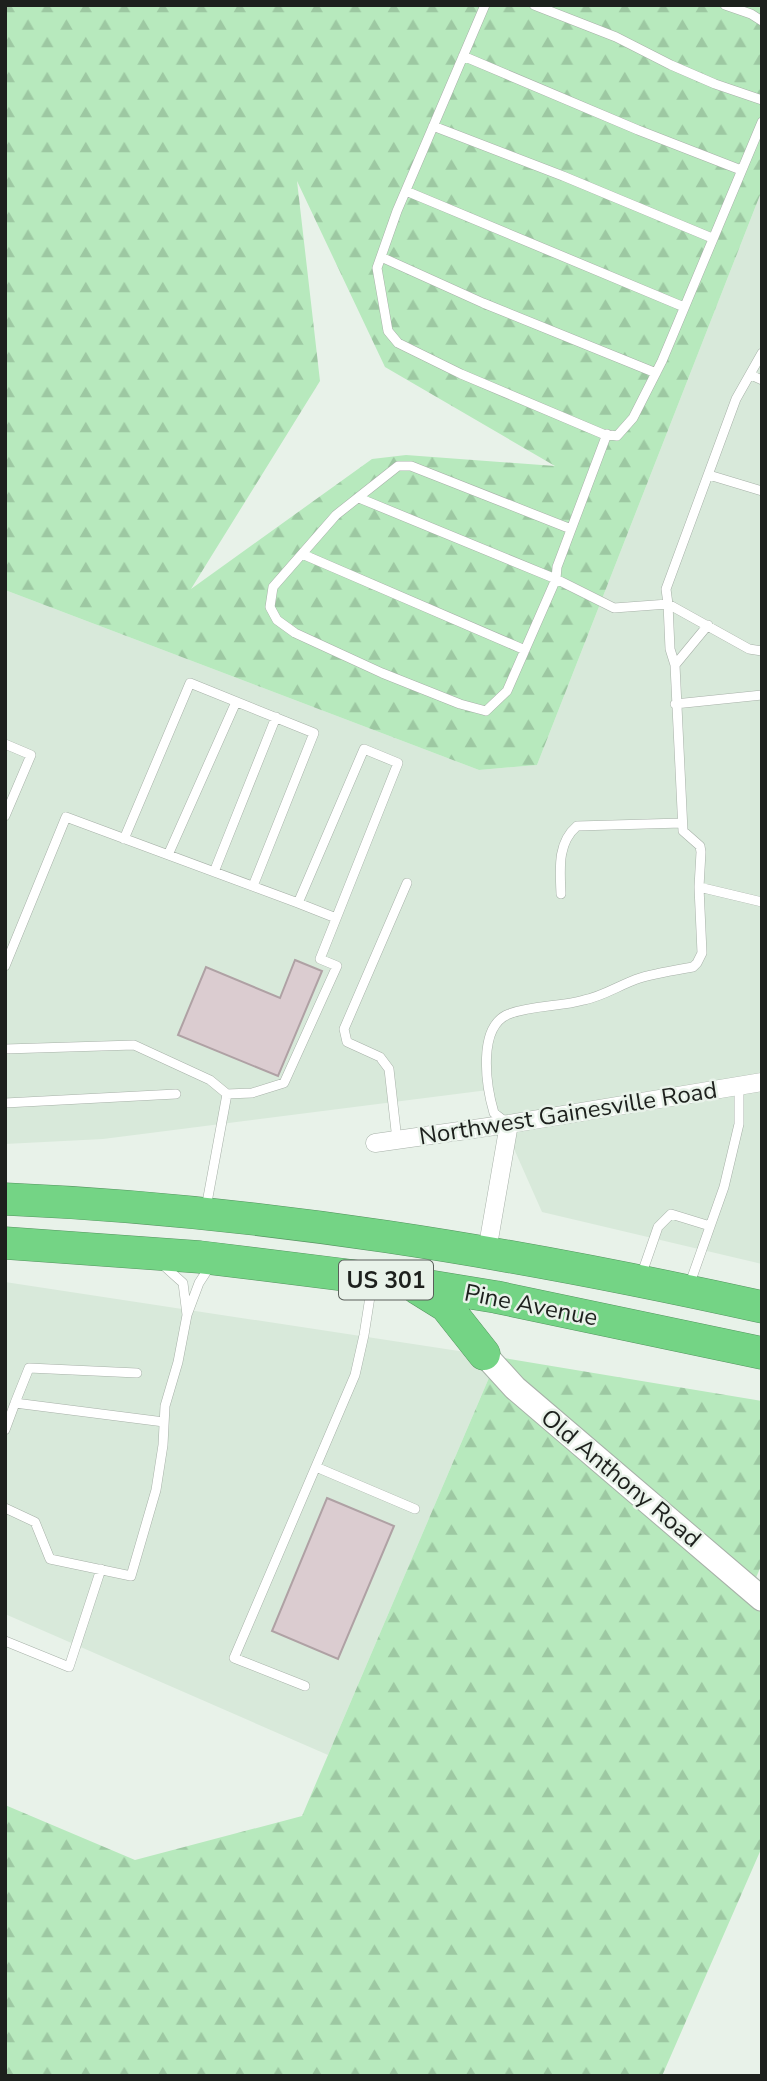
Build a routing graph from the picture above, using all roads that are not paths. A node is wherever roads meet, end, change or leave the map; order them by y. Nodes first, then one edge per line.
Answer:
1 (485, 5) edge
2 (534, 5) edge
3 (725, 5) edge
4 (762, 22) edge
5 (463, 56) junction
6 (762, 100) edge
7 (762, 122) edge
8 (433, 126) junction
9 (741, 170) junction
10 (406, 191) junction
11 (712, 238) junction
12 (381, 257) junction
13 (684, 307) junction
14 (762, 353) edge
15 (656, 373) junction
16 (751, 375) junction
17 (762, 380) edge
18 (607, 434) junction
19 (709, 475) junction
20 (762, 491) edge
21 (359, 498) junction
22 (571, 529) junction
23 (302, 554) junction
24 (556, 579) junction
25 (668, 604) junction
26 (708, 625) junction
27 (525, 650) junction
28 (762, 651) edge
29 (675, 664) junction
30 (762, 695) edge
31 (236, 702) junction
32 (675, 704) junction
33 (276, 717) junction
34 (5, 744) edge
35 (10, 792) edge
36 (5, 816) edge
37 (682, 823) junction
38 (124, 839) junction
39 (168, 855) junction
40 (214, 872) junction
41 (407, 883) dead end
42 (253, 886) junction
43 (699, 887) junction
44 (561, 894) dead end
45 (762, 902) edge
46 (298, 903) junction
47 (336, 918) junction
48 (5, 966) edge
49 (5, 1048) edge
50 (762, 1082) edge
51 (739, 1086) junction
52 (176, 1094) dead end
53 (227, 1094) junction
54 (5, 1104) edge
55 (509, 1124) junction
56 (397, 1140) junction
57 (375, 1143) dead end
58 (5, 1199) edge
59 (205, 1214) junction
60 (710, 1226) junction
61 (5, 1228) edge
62 (369, 1233) junction
63 (5, 1243) edge
64 (486, 1251) junction
65 (142, 1252) junction
66 (214, 1259) junction
67 (373, 1278) junction
68 (639, 1280) junction
69 (410, 1283) junction
70 (687, 1291) junction
71 (496, 1297) junction
72 (762, 1307) edge
73 (187, 1315) junction
74 (762, 1353) edge
75 (484, 1354) junction
76 (137, 1373) dead end
77 (15, 1403) junction
78 (164, 1422) junction
79 (5, 1430) edge
80 (316, 1467) junction
81 (5, 1508) edge
82 (415, 1509) dead end
83 (101, 1569) junction
84 (762, 1599) edge
85 (5, 1641) edge
86 (305, 1686) dead end

1 - 5 lane
2 - 6 lane
3 - 4 lane
5 - 8 lane
5 - 9 lane
7 - 9 lane
8 - 10 lane
8 - 11 lane
9 - 11 lane
10 - 12 lane
10 - 13 lane
11 - 13 lane
12 - 15 lane
12 - 18 lane
13 - 15 lane
14 - 16 lane
15 - 18 lane
16 - 17 lane
16 - 19 lane
18 - 22 lane
19 - 20 lane
19 - 25 lane
21 - 22 lane
21 - 23 lane
21 - 24 lane
22 - 24 lane
23 - 27 lane
23 - 27 lane
24 - 25 lane
24 - 27 lane
25 - 26 lane
25 - 29 lane
26 - 28 lane
26 - 29 lane
29 - 32 lane
30 - 32 lane
31 - 33 lane
31 - 38 lane
31 - 39 lane
32 - 37 lane
33 - 40 lane
33 - 42 lane
34 - 35 lane
35 - 36 lane
37 - 43 lane
37 - 44 lane
38 - 39 lane
38 - 48 lane
39 - 40 lane
40 - 42 lane
41 - 56 lane
42 - 46 lane
43 - 45 lane
43 - 55 lane
46 - 47 lane
46 - 47 lane
47 - 53 lane
49 - 53 lane
50 - 51 street, Northwest Gainesville Road
51 - 55 street, Northwest Gainesville Road
51 - 60 lane
52 - 54 lane
53 - 59 lane
55 - 56 street, Northwest Gainesville Road
55 - 64 street
56 - 57 street, Northwest Gainesville Road
58 - 59 highway, Pine Avenue / US 301
59 - 61 highway
59 - 62 highway, Pine Avenue / US 301
60 - 68 lane
60 - 70 lane
62 - 64 highway, Pine Avenue / US 301
62 - 66 highway
63 - 65 highway, Pine Avenue / US 301
64 - 68 highway, Pine Avenue / US 301
64 - 69 highway
65 - 66 highway, Pine Avenue / US 301
65 - 73 lane
66 - 67 highway, Pine Avenue / US 301
66 - 73 lane
67 - 69 highway, Pine Avenue / US 301
67 - 80 lane
68 - 70 highway, Pine Avenue / US 301
69 - 71 highway, Pine Avenue / US 301
69 - 75 highway
70 - 72 highway, Pine Avenue / US 301
71 - 74 highway, Pine Avenue / US 301
71 - 75 highway
73 - 78 lane
75 - 84 street, Old Anthony Road
76 - 77 lane
77 - 78 lane
77 - 79 lane
78 - 83 lane
80 - 82 lane
80 - 86 lane
81 - 83 lane
83 - 85 lane

